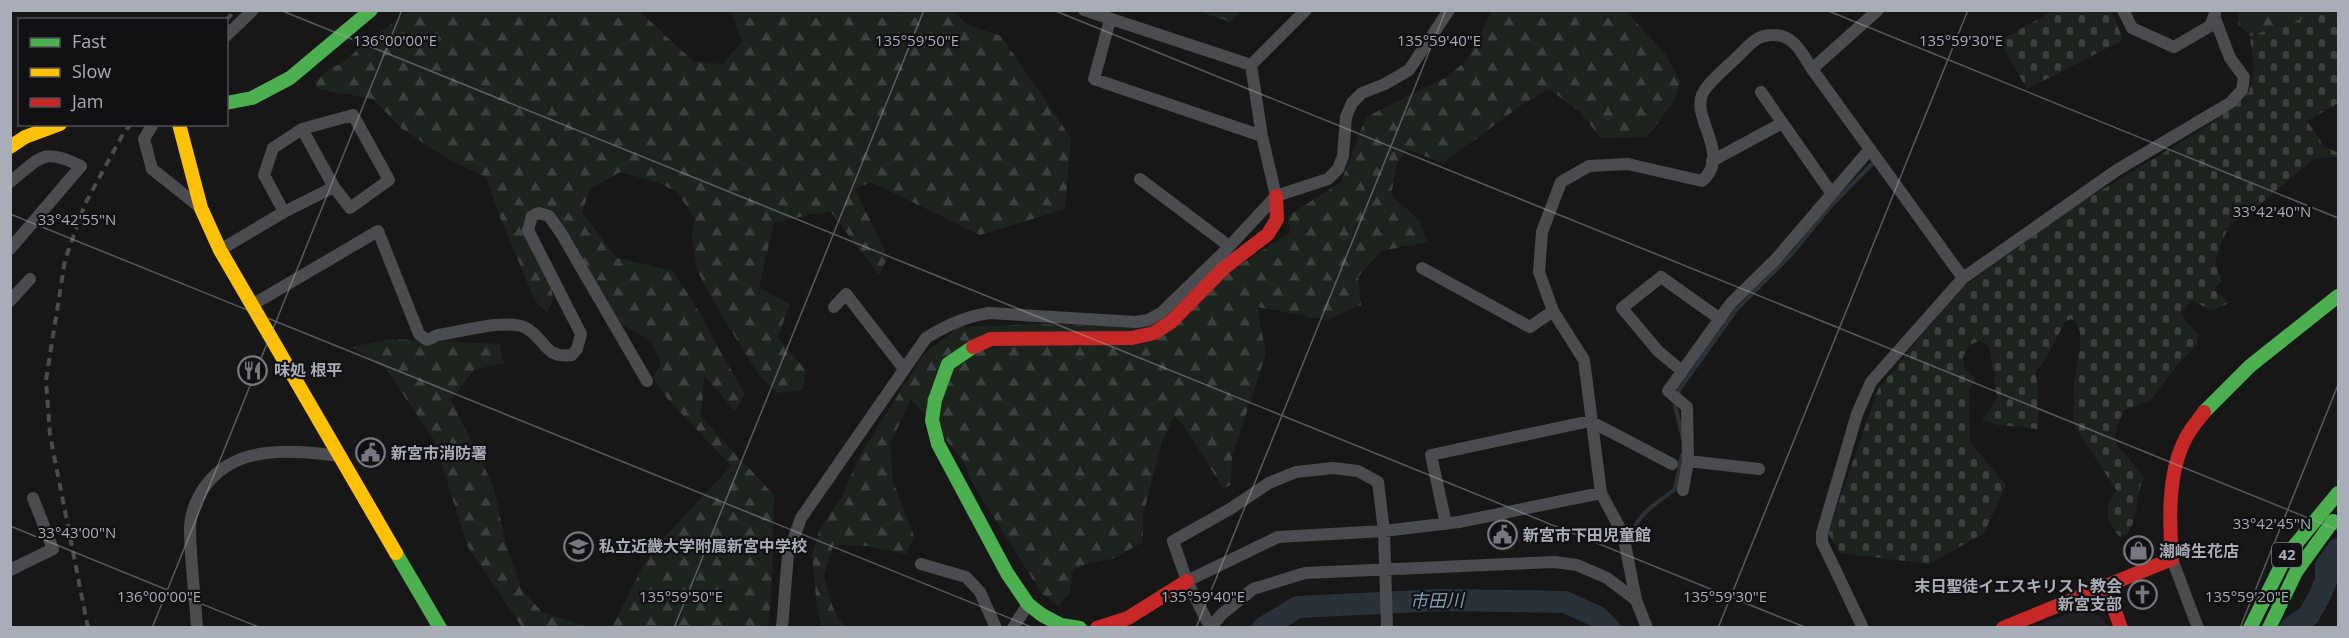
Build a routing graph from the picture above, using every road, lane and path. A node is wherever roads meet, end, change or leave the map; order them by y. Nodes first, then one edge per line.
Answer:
1 (253, 10) edge
2 (371, 10) edge
3 (1084, 10) edge
4 (1306, 10) edge
5 (1449, 10) edge
6 (1878, 10) edge
7 (2122, 10) edge
8 (2215, 13) edge
9 (1110, 20) junction
10 (228, 34) edge
11 (1251, 65) junction
12 (1812, 69) junction
13 (1761, 92) dead end
14 (228, 103) edge
15 (1782, 123) junction
16 (55, 126) edge
17 (152, 126) edge
18 (180, 126) edge
19 (302, 129) junction
20 (1262, 136) junction
21 (10, 147) edge
22 (1870, 149) junction
23 (1712, 162) junction
24 (1140, 179) dead end
25 (10, 182) edge
26 (334, 187) junction
27 (1832, 194) junction
28 (1276, 196) junction
29 (201, 207) junction
30 (284, 212) junction
31 (1229, 246) junction
32 (10, 249) edge
33 (220, 250) junction
34 (1422, 268) dead end
35 (1963, 278) junction
36 (30, 279) dead end
37 (10, 301) edge
38 (2336, 303) edge
39 (252, 305) junction
40 (834, 306) dead end
41 (1553, 311) junction
42 (1720, 319) junction
43 (904, 369) junction
44 (1682, 371) junction
45 (647, 381) dead end
46 (1590, 421) junction
47 (341, 456) junction
48 (1688, 461) junction
49 (1671, 464) dead end
50 (1759, 469) dead end
51 (1683, 490) dead end
52 (1601, 493) junction
53 (2338, 493) edge
54 (33, 498) dead end
55 (2338, 516) edge
56 (1446, 524) junction
57 (1384, 531) junction
58 (2172, 559) junction
59 (921, 564) dead end
60 (1386, 569) junction
61 (10, 570) edge
62 (1187, 580) junction
63 (2106, 586) junction
64 (1636, 600) junction
65 (1028, 604) junction
66 (197, 627) edge
67 (440, 627) edge
68 (782, 627) edge
69 (996, 627) edge
70 (1013, 627) edge
71 (1080, 627) edge
72 (1096, 627) edge
73 (1210, 627) edge
74 (1388, 627) edge
75 (1647, 627) edge
76 (1863, 627) edge
77 (2003, 627) edge
78 (2121, 627) edge
79 (2198, 627) edge
80 (2250, 627) edge
81 (2269, 627) edge

1 - 10 street
2 - 14 main road
3 - 9 street
4 - 11 street
5 - 28 street
6 - 12 street
7 - 8 street
8 - 35 street
9 - 11 street
9 - 20 street
11 - 20 street
12 - 22 street
12 - 23 street
13 - 15 street
15 - 23 street
15 - 27 street
16 - 21 main road
17 - 29 street
18 - 29 main road
19 - 26 street
19 - 26 street
19 - 30 street
20 - 28 street
22 - 27 street
22 - 35 street
23 - 41 street
24 - 31 street
25 - 32 street
26 - 30 street
27 - 42 street
28 - 31 street
28 - 65 main road
29 - 33 main road
30 - 33 street
31 - 43 street
33 - 39 main road
34 - 41 street
35 - 76 street
36 - 37 street
38 - 58 main road
39 - 45 street
39 - 47 main road
40 - 43 street
41 - 46 street
42 - 44 street
42 - 44 street
43 - 68 street
44 - 48 street
46 - 49 street
46 - 52 street
46 - 56 street
47 - 66 street
47 - 67 main road
48 - 50 street
48 - 51 street
52 - 56 street
52 - 64 street
53 - 80 main road, 42
54 - 61 street
55 - 81 main road, 42
56 - 57 street
57 - 60 street
57 - 62 street
57 - 62 street
58 - 63 main road
58 - 79 street
59 - 69 street
60 - 64 street
60 - 73 street
60 - 74 street
62 - 72 main road
62 - 73 street
63 - 77 main road
63 - 78 main road
64 - 75 street
65 - 70 street
65 - 71 main road

